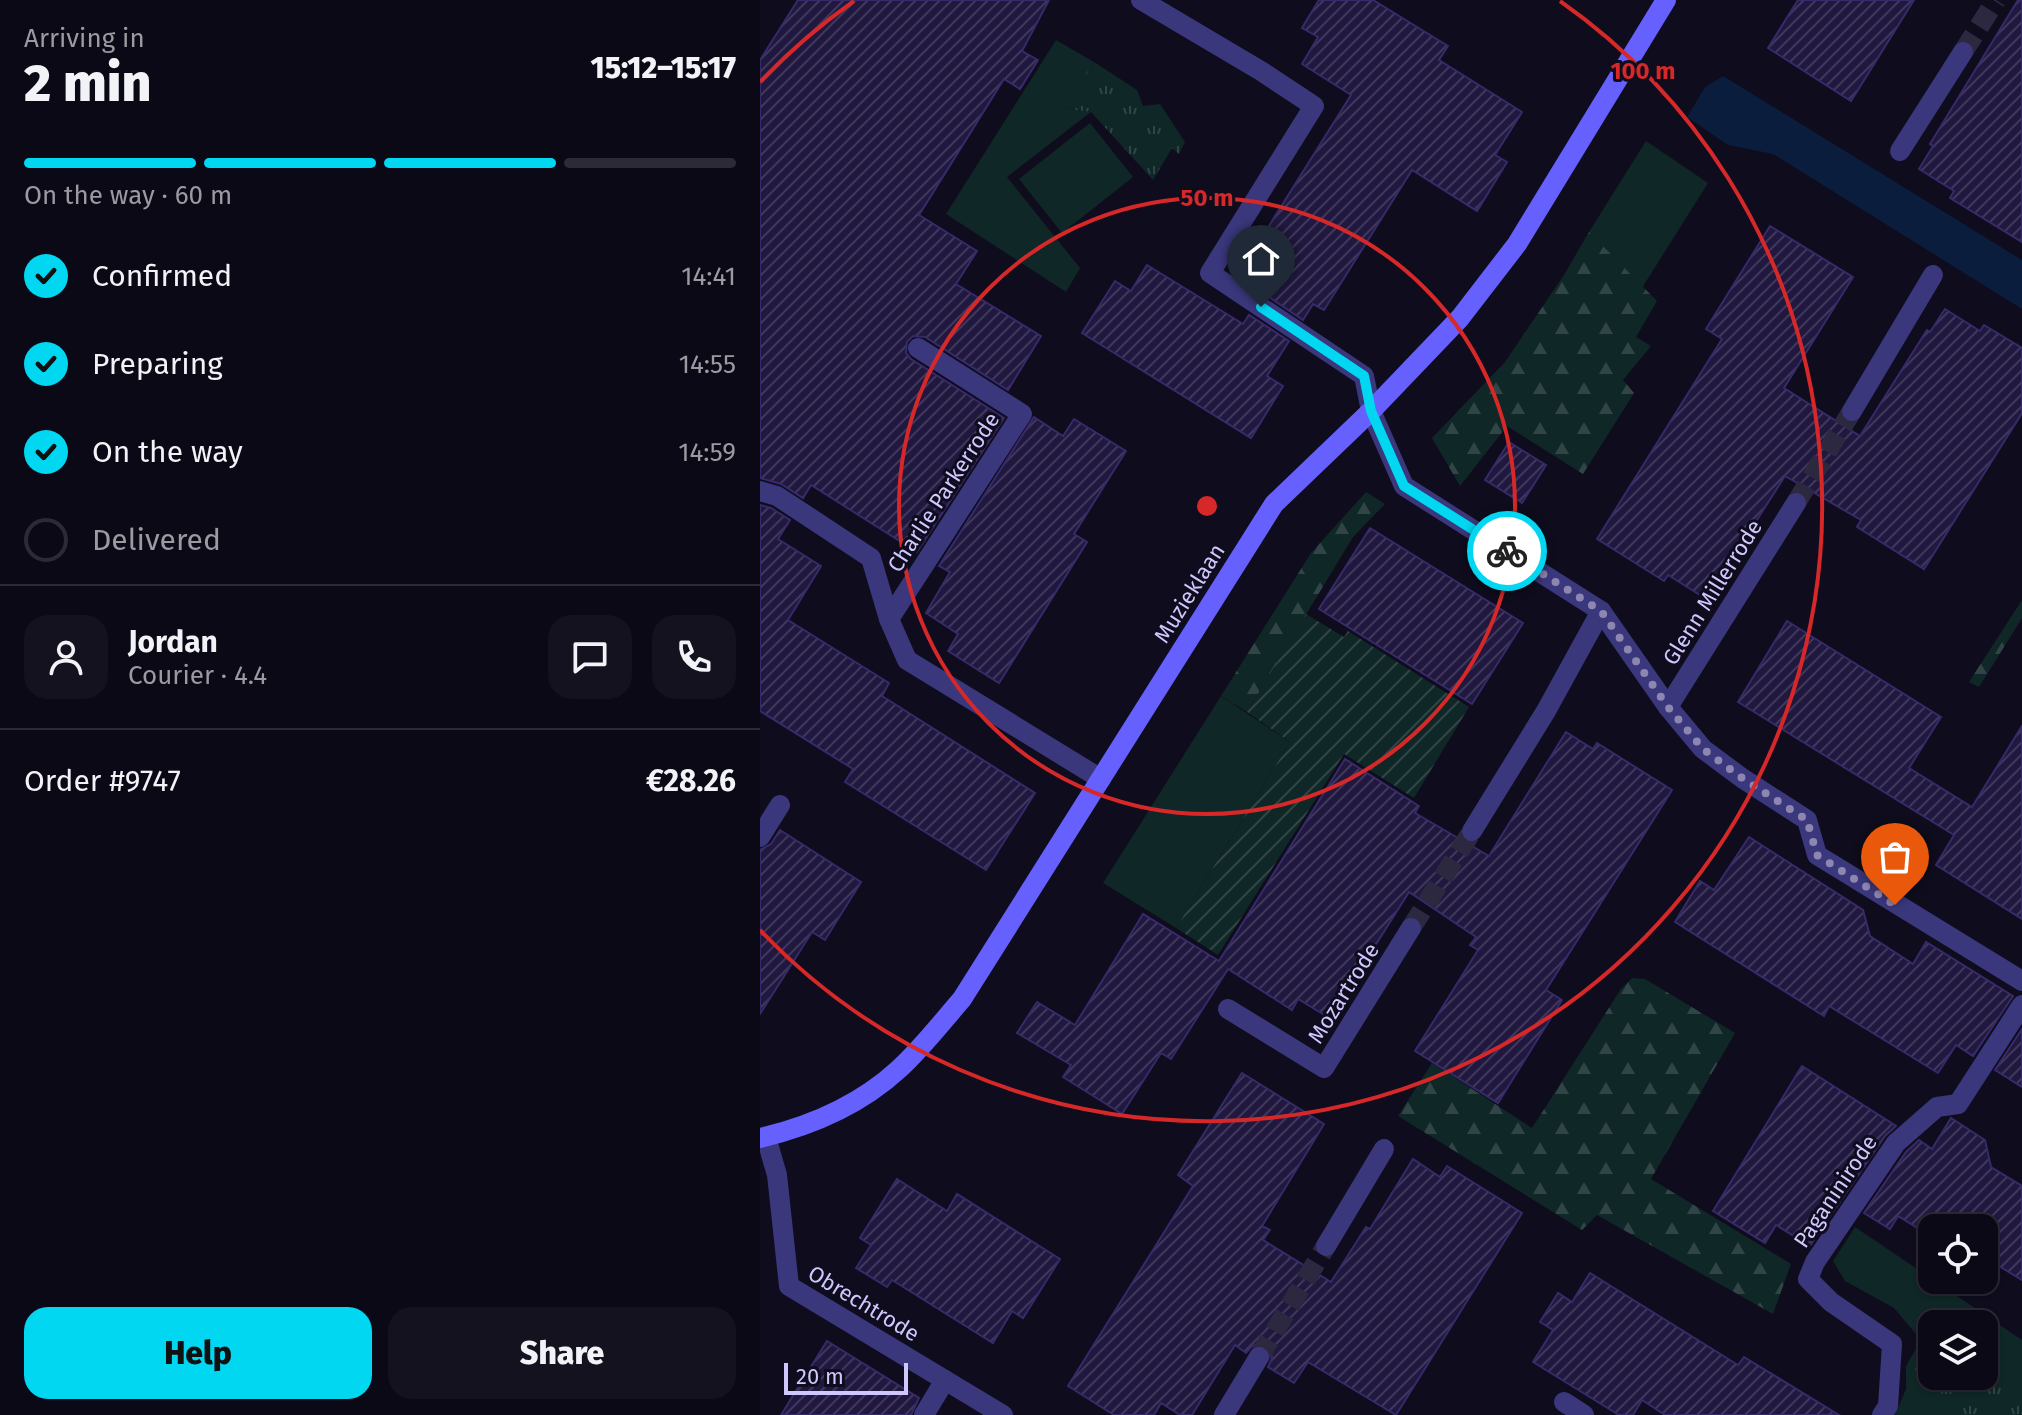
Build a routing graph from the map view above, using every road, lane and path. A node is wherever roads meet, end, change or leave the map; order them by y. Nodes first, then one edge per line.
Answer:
1 (1141, 0) edge
2 (1666, 0) edge
3 (1963, 52) tunnel mouth
4 (1900, 151) dead end
5 (1933, 275) dead end
6 (918, 348) dead end
7 (1371, 411) junction
8 (1852, 411) tunnel mouth
9 (760, 491) edge
10 (1796, 503) tunnel mouth
11 (1601, 611) junction
12 (889, 619) junction
13 (1668, 707) junction
14 (1101, 779) junction
15 (780, 805) dead end
16 (1472, 831) tunnel mouth
17 (760, 837) edge
18 (1411, 928) tunnel mouth
19 (2022, 981) edge
20 (2022, 1005) edge
21 (1228, 1009) dead end
22 (763, 1138) edge
23 (1384, 1149) dead end
24 (1326, 1246) tunnel mouth
25 (1259, 1357) tunnel mouth
26 (945, 1380) junction
27 (1564, 1402) dead end
28 (924, 1415) edge
29 (1003, 1415) edge
30 (1224, 1415) edge
31 (1584, 1415) edge
32 (1882, 1415) edge

1 - 7 street
2 - 7 street, Muzieklaan
3 - 4 street
5 - 8 street
6 - 12 street, Charlie Parkerrode
7 - 11 street
7 - 14 street, Muzieklaan
9 - 12 street, Charlie Parkerrode
10 - 13 street, Glenn Millerrode
11 - 13 street
11 - 16 street
12 - 14 street, Charlie Parkerrode
13 - 19 street
14 - 22 street, Muzieklaan
15 - 17 street
18 - 21 street, Mozartrode
20 - 32 street, Paganinirode
22 - 26 street, Obrechtrode
23 - 24 street
25 - 30 street
26 - 28 street
26 - 29 street, Obrechtrode
27 - 31 street

